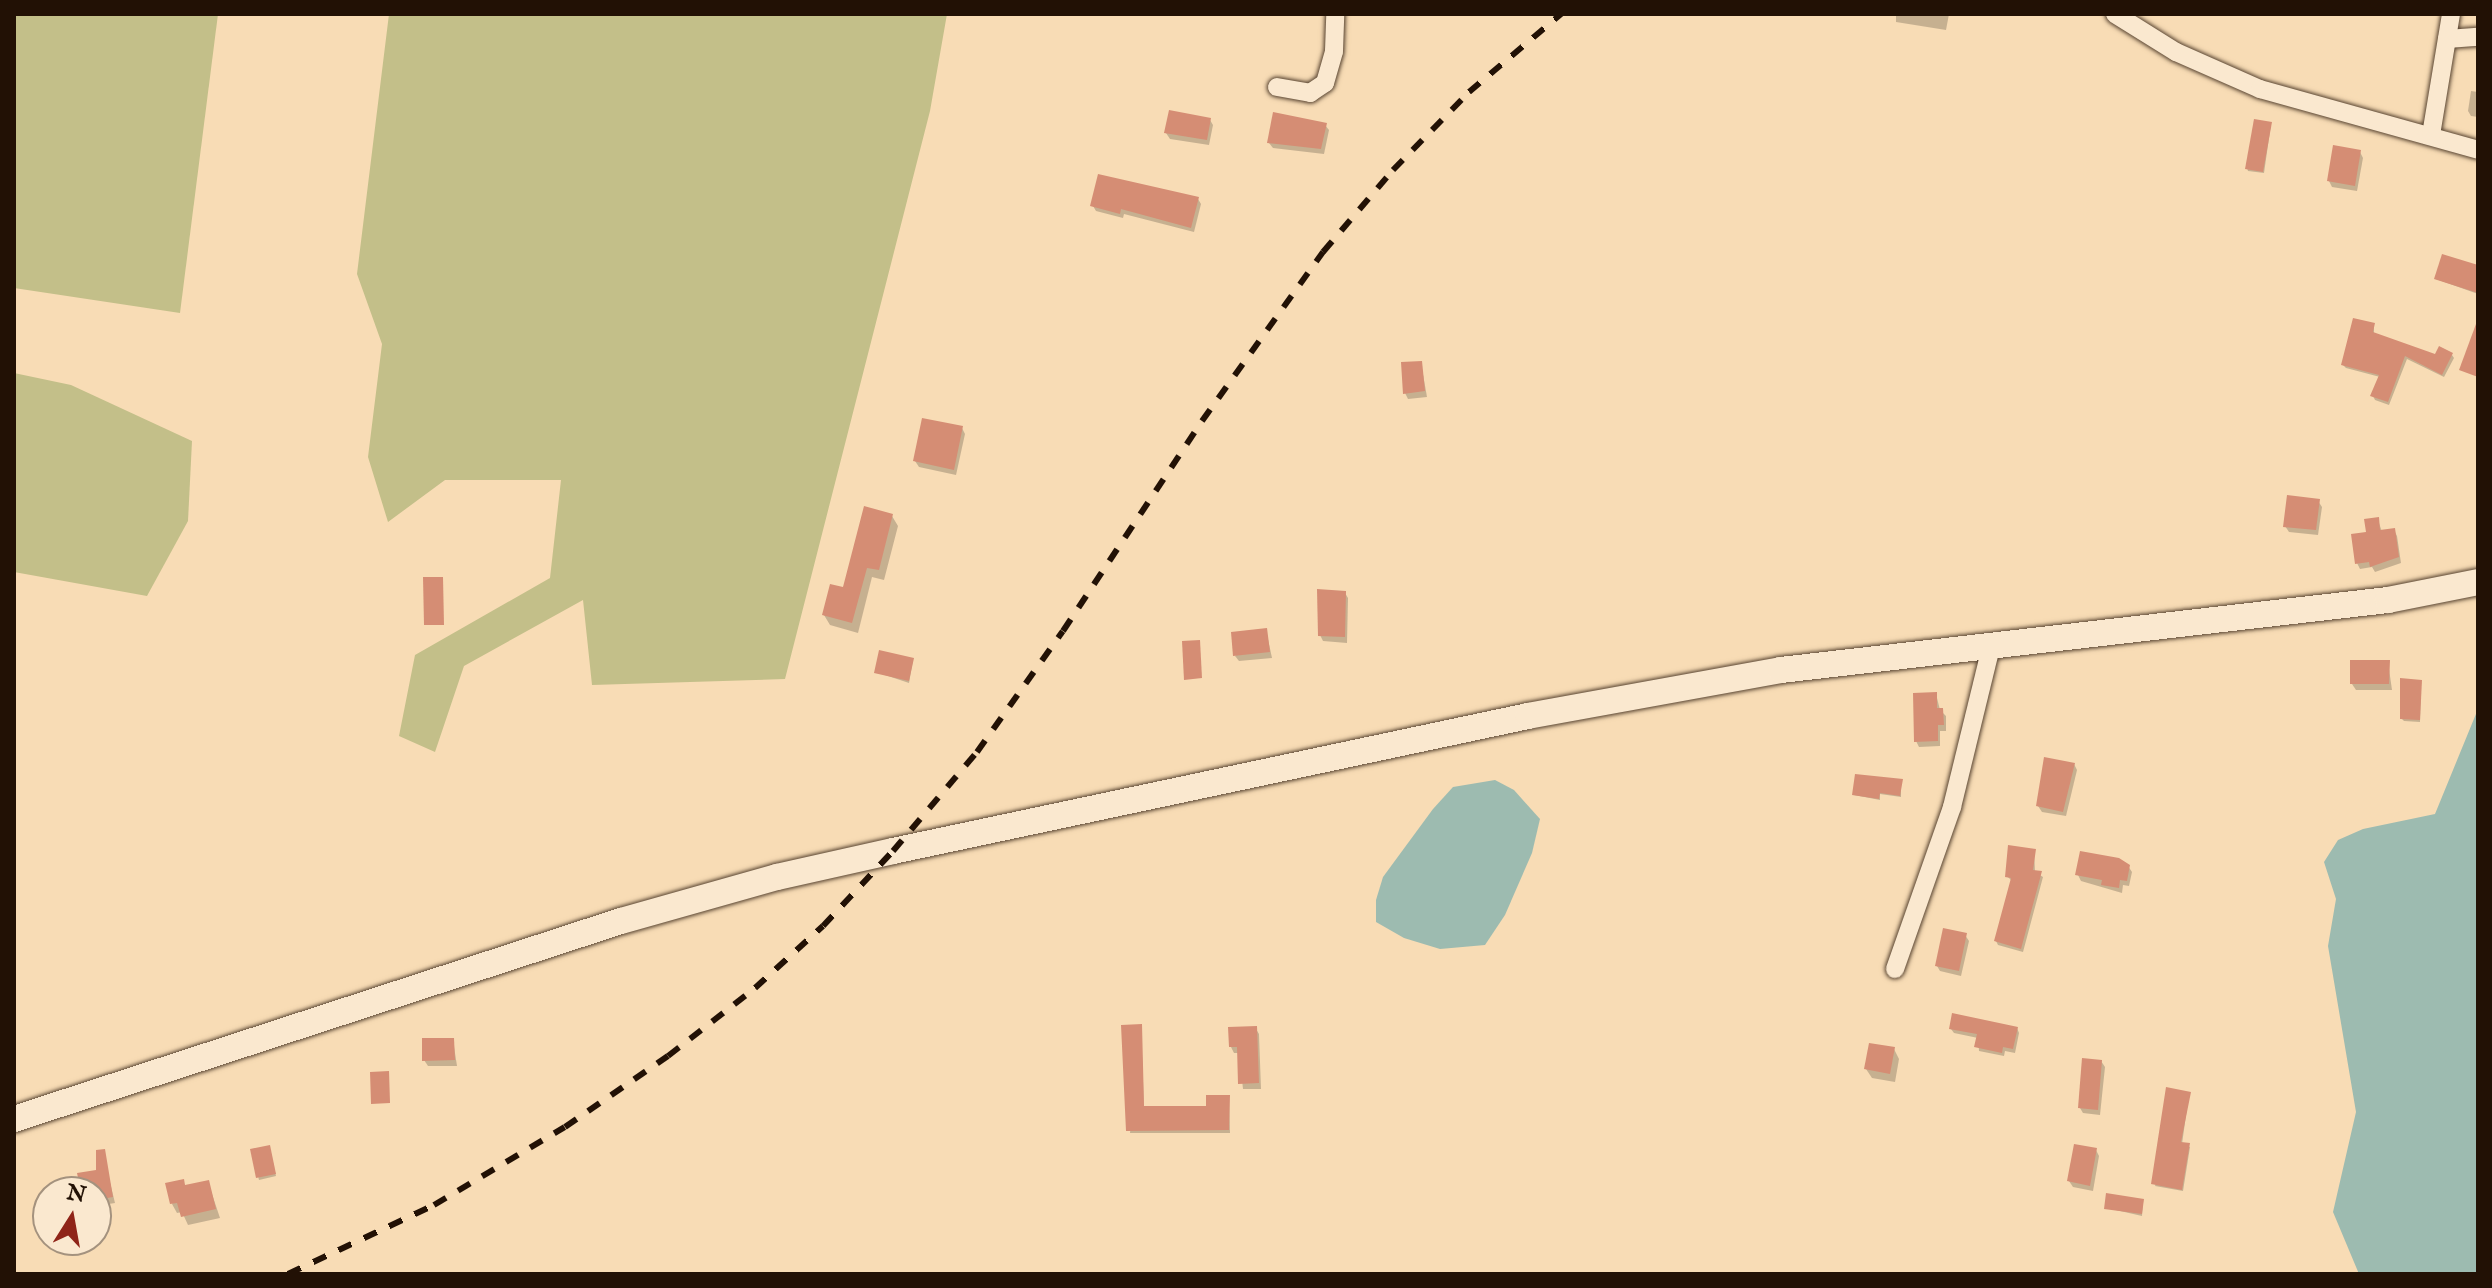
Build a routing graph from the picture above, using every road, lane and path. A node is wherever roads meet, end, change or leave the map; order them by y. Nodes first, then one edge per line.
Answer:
1 (1335, 14) edge
2 (2115, 14) edge
3 (2451, 14) edge
4 (2478, 37) edge
5 (2447, 39) junction
6 (1277, 87) dead end
7 (2431, 135) junction
8 (2478, 150) edge
9 (2478, 582) edge
10 (1992, 643) junction
11 (1895, 969) dead end
12 (14, 1119) edge

1 - 6 street
2 - 7 street
3 - 5 street
4 - 5 street
5 - 7 street
7 - 8 street
9 - 10 street
10 - 11 street
10 - 12 street

